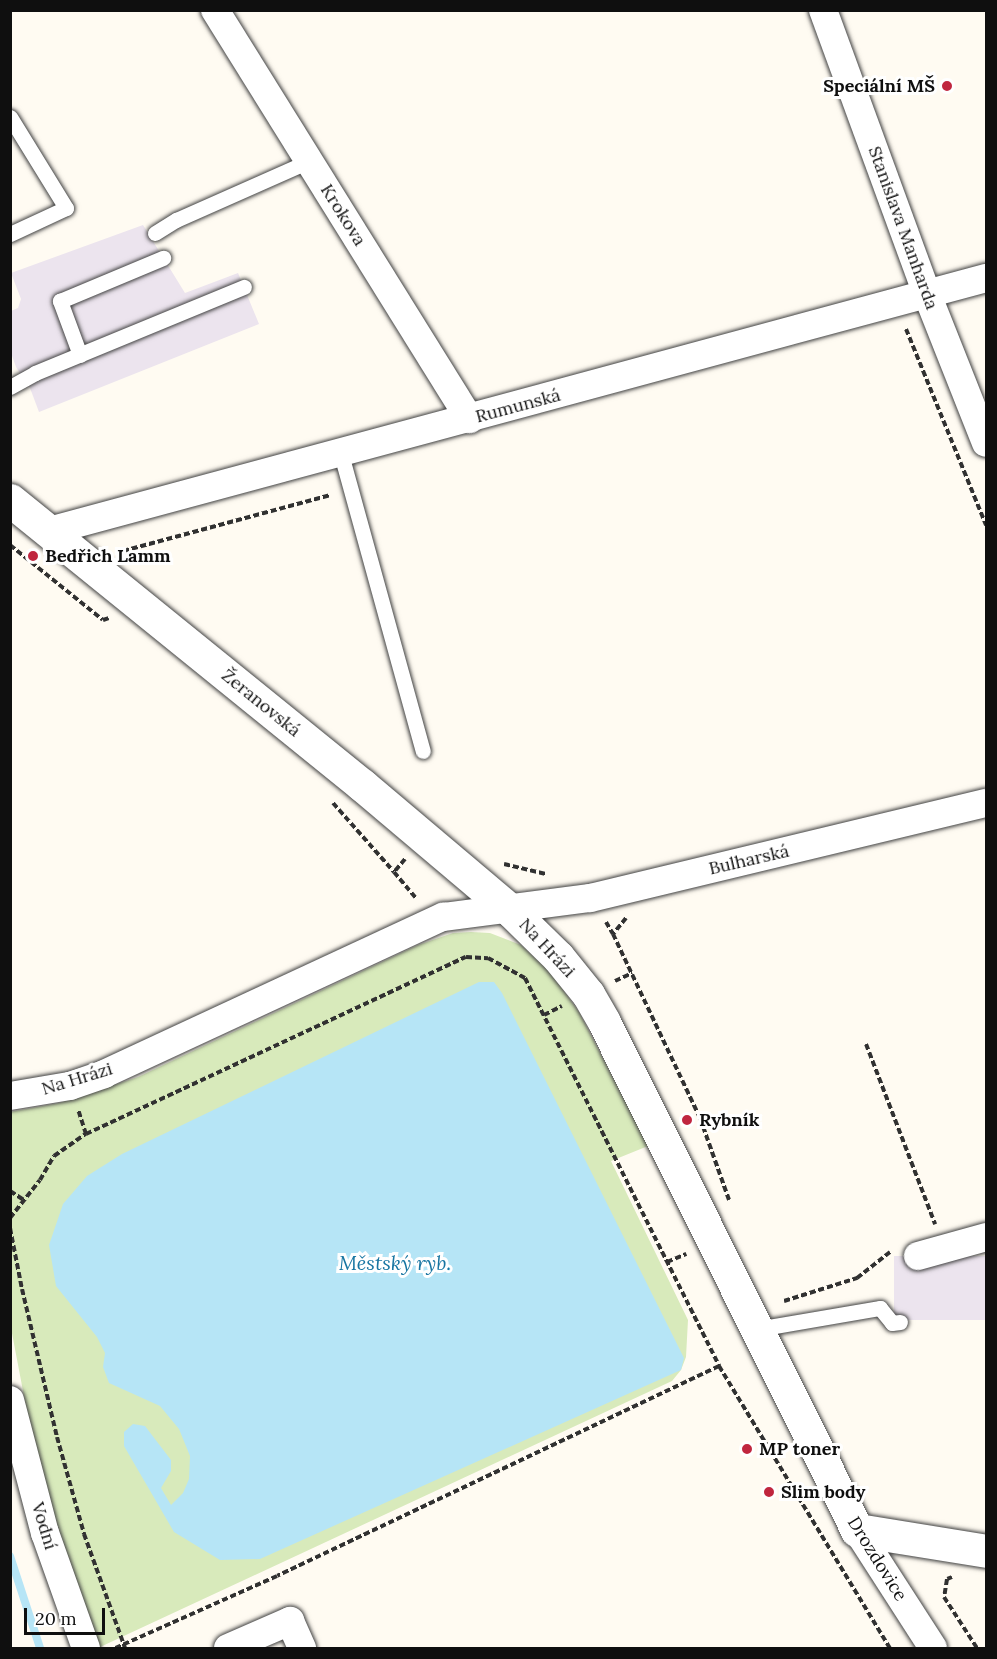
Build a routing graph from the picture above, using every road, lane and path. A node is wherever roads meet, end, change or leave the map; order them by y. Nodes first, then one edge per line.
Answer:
1 (215, 10) edge
2 (823, 10) edge
3 (10, 117) edge
4 (309, 161) junction
5 (155, 233) dead end
6 (10, 234) edge
7 (163, 258) dead end
8 (987, 278) edge
9 (244, 287) dead end
10 (927, 294) junction
11 (903, 322) dead end
12 (80, 355) junction
13 (10, 387) edge
14 (470, 419) junction
15 (987, 444) edge
16 (341, 454) junction
17 (349, 483) junction
18 (10, 500) edge
19 (987, 525) edge
20 (49, 531) junction
21 (132, 558) dead end
22 (423, 752) dead end
23 (987, 803) edge
24 (423, 838) junction
25 (497, 858) dead end
26 (548, 874) dead end
27 (415, 905) dead end
28 (510, 910) junction
29 (627, 917) dead end
30 (866, 1044) dead end
31 (70, 1086) junction
32 (10, 1096) edge
33 (86, 1134) junction
34 (10, 1191) edge
35 (24, 1200) junction
36 (732, 1209) dead end
37 (10, 1218) edge
38 (10, 1228) edge
39 (987, 1237) edge
40 (915, 1244) junction
41 (900, 1322) dead end
42 (766, 1331) junction
43 (719, 1366) junction
44 (10, 1400) edge
45 (857, 1530) junction
46 (987, 1551) edge
47 (956, 1574) dead end
48 (125, 1647) edge
49 (86, 1648) edge
50 (115, 1648) edge
51 (228, 1648) edge
52 (302, 1648) edge
53 (890, 1648) edge
54 (933, 1648) edge
55 (977, 1648) edge

1 - 4 street, Krokova
2 - 10 street, Stanislava Manharda
3 - 6 lane
4 - 5 lane
4 - 14 street, Krokova
7 - 12 lane
8 - 10 street, Rumunská
9 - 12 lane
10 - 14 street, Rumunská
10 - 15 street, Stanislava Manharda
11 - 19 path
12 - 13 lane
14 - 16 street, Rumunská
16 - 17 lane
16 - 20 street, Rumunská
17 - 21 path
17 - 22 lane
18 - 20 street, Žeranovská
20 - 24 street, Žeranovská
23 - 28 street, Bulharská
24 - 27 path
24 - 28 street, Žeranovská
25 - 26 path
28 - 31 street, Na Hrázi
28 - 42 street, Na Hrázi
29 - 36 path
30 - 40 path
31 - 32 street, Na Hrázi
31 - 33 path
33 - 35 path
33 - 43 path
34 - 35 path
35 - 37 path
38 - 48 path
39 - 40 street
40 - 42 path
41 - 42 lane
42 - 45 street, Drozdovice
43 - 48 path
43 - 53 path
44 - 49 street, Vodní
45 - 46 street
45 - 54 street, Drozdovice
47 - 55 path
48 - 50 path
51 - 52 street

